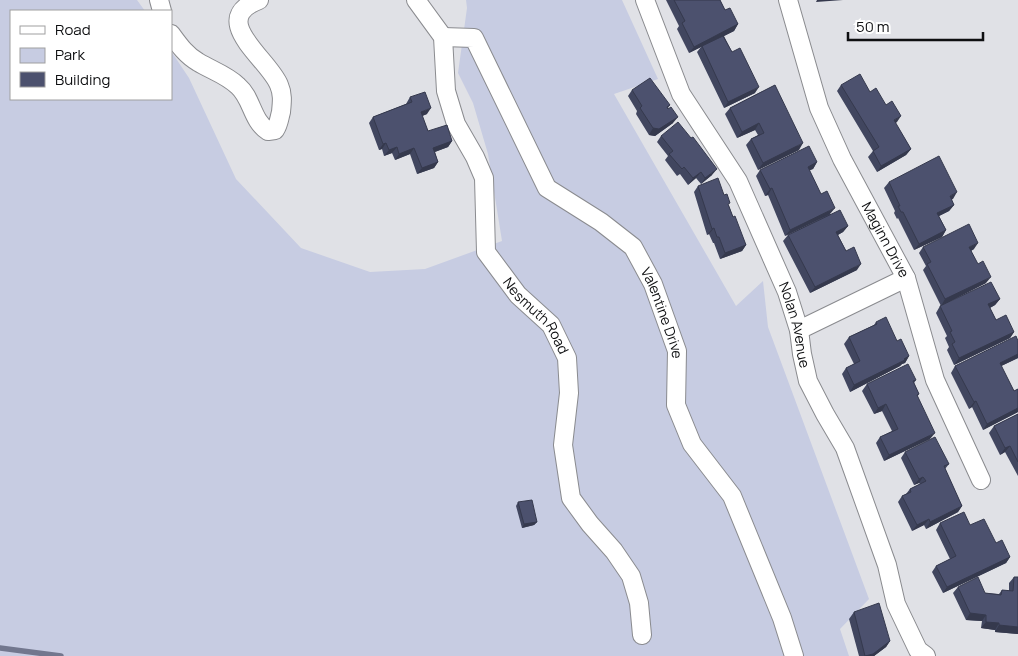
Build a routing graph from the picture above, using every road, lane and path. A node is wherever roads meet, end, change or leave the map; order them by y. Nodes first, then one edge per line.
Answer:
1 (259, 0) edge
2 (416, 0) edge
3 (645, 0) edge
4 (788, 0) edge
5 (172, 35) edge
6 (443, 37) junction
7 (906, 278) junction
8 (799, 330) junction
9 (981, 480) dead end
10 (642, 635) dead end
11 (794, 656) edge
12 (926, 656) edge

1 - 5 street
2 - 6 street
3 - 8 street, Nolan Avenue
4 - 7 street, Maginn Drive
6 - 10 street, Nesmuth Road
6 - 11 street, Valentine Drive
7 - 8 street
7 - 9 street, Maginn Drive
8 - 12 street, Nolan Avenue

